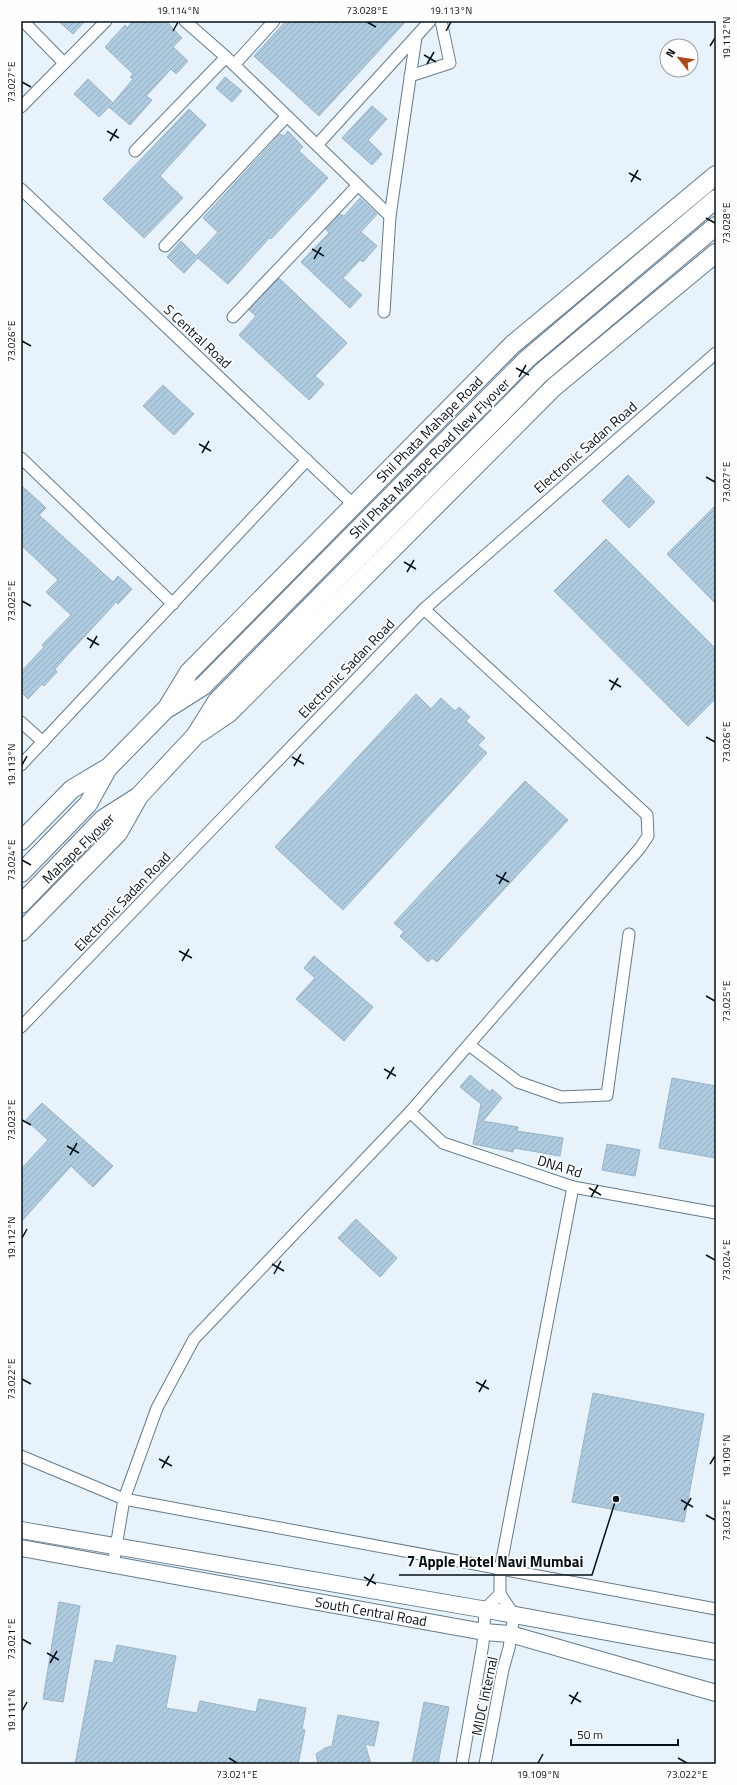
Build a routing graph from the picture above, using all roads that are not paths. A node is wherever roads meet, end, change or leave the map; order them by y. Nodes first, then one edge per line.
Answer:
1 (23, 21) edge
2 (106, 21) edge
3 (185, 21) edge
4 (274, 21) edge
5 (430, 21) edge
6 (441, 21) edge
7 (416, 37) junction
8 (226, 57) junction
9 (64, 63) junction
10 (234, 65) junction
11 (410, 76) junction
12 (21, 107) edge
13 (286, 117) junction
14 (317, 145) junction
15 (135, 151) dead end
16 (716, 175) edge
17 (358, 185) junction
18 (21, 189) edge
19 (716, 199) edge
20 (390, 216) junction
21 (716, 226) edge
22 (165, 246) dead end
23 (716, 253) edge
24 (384, 312) dead end
25 (233, 317) dead end
26 (716, 353) edge
27 (21, 458) edge
28 (307, 460) junction
29 (354, 505) junction
30 (173, 604) junction
31 (424, 609) junction
32 (167, 708) junction
33 (21, 722) edge
34 (195, 736) junction
35 (43, 742) junction
36 (21, 766) edge
37 (109, 767) junction
38 (139, 796) junction
39 (21, 841) edge
40 (21, 873) edge
41 (21, 904) edge
42 (21, 932) edge
43 (629, 934) dead end
44 (21, 1027) edge
45 (469, 1045) junction
46 (410, 1112) junction
47 (573, 1187) junction
48 (716, 1213) edge
49 (21, 1456) edge
50 (124, 1499) junction
51 (21, 1531) edge
52 (115, 1546) junction
53 (21, 1548) edge
54 (113, 1564) junction
55 (500, 1570) junction
56 (500, 1594) junction
57 (485, 1609) junction
58 (716, 1609) edge
59 (514, 1615) junction
60 (484, 1632) junction
61 (510, 1634) junction
62 (716, 1652) edge
63 (716, 1693) edge
64 (462, 1764) edge
65 (485, 1764) edge

1 - 9 street
2 - 9 street
3 - 8 street
4 - 10 street
5 - 7 street
6 - 11 street
7 - 11 street
7 - 14 street
8 - 10 street
8 - 15 street
9 - 12 street
10 - 13 street
11 - 20 street
13 - 14 street
13 - 22 street
14 - 17 street
16 - 29 main road, Shil Phata Mahape Road
17 - 20 street
17 - 25 street
18 - 28 street, S Central Road
19 - 32 main road, Shil Phata Mahape Road New Flyover
20 - 24 street
21 - 34 main road, Shil Phata Mahape Road New Flyover
23 - 34 main road
26 - 31 street, Electronic Sadan Road
27 - 30 street
28 - 29 street, S Central Road
28 - 30 street
29 - 32 main road, Shil Phata Mahape Road
30 - 35 street
31 - 44 street, Electronic Sadan Road
31 - 45 street
32 - 37 main road
33 - 35 street
34 - 38 main road
35 - 36 street
37 - 39 main road
37 - 40 main road, Mahape Flyover
38 - 41 main road, Mahape Flyover
38 - 42 main road
43 - 45 street
45 - 46 street
46 - 47 street, DNA Rd
46 - 50 street
47 - 48 street, DNA Rd
47 - 55 street
49 - 50 street
50 - 52 street
50 - 55 street
51 - 52 main road, South Central Road
52 - 54 street
52 - 57 main road, South Central Road
53 - 54 main road, South Central Road
54 - 60 main road, South Central Road
55 - 56 street
55 - 58 street
56 - 57 street
56 - 59 street
57 - 59 main road, South Central Road
57 - 60 street
59 - 61 street, MIDC Internal
59 - 62 main road, South Central Road
60 - 61 main road, South Central Road
60 - 64 street
61 - 63 main road, South Central Road
61 - 65 street, MIDC Internal

